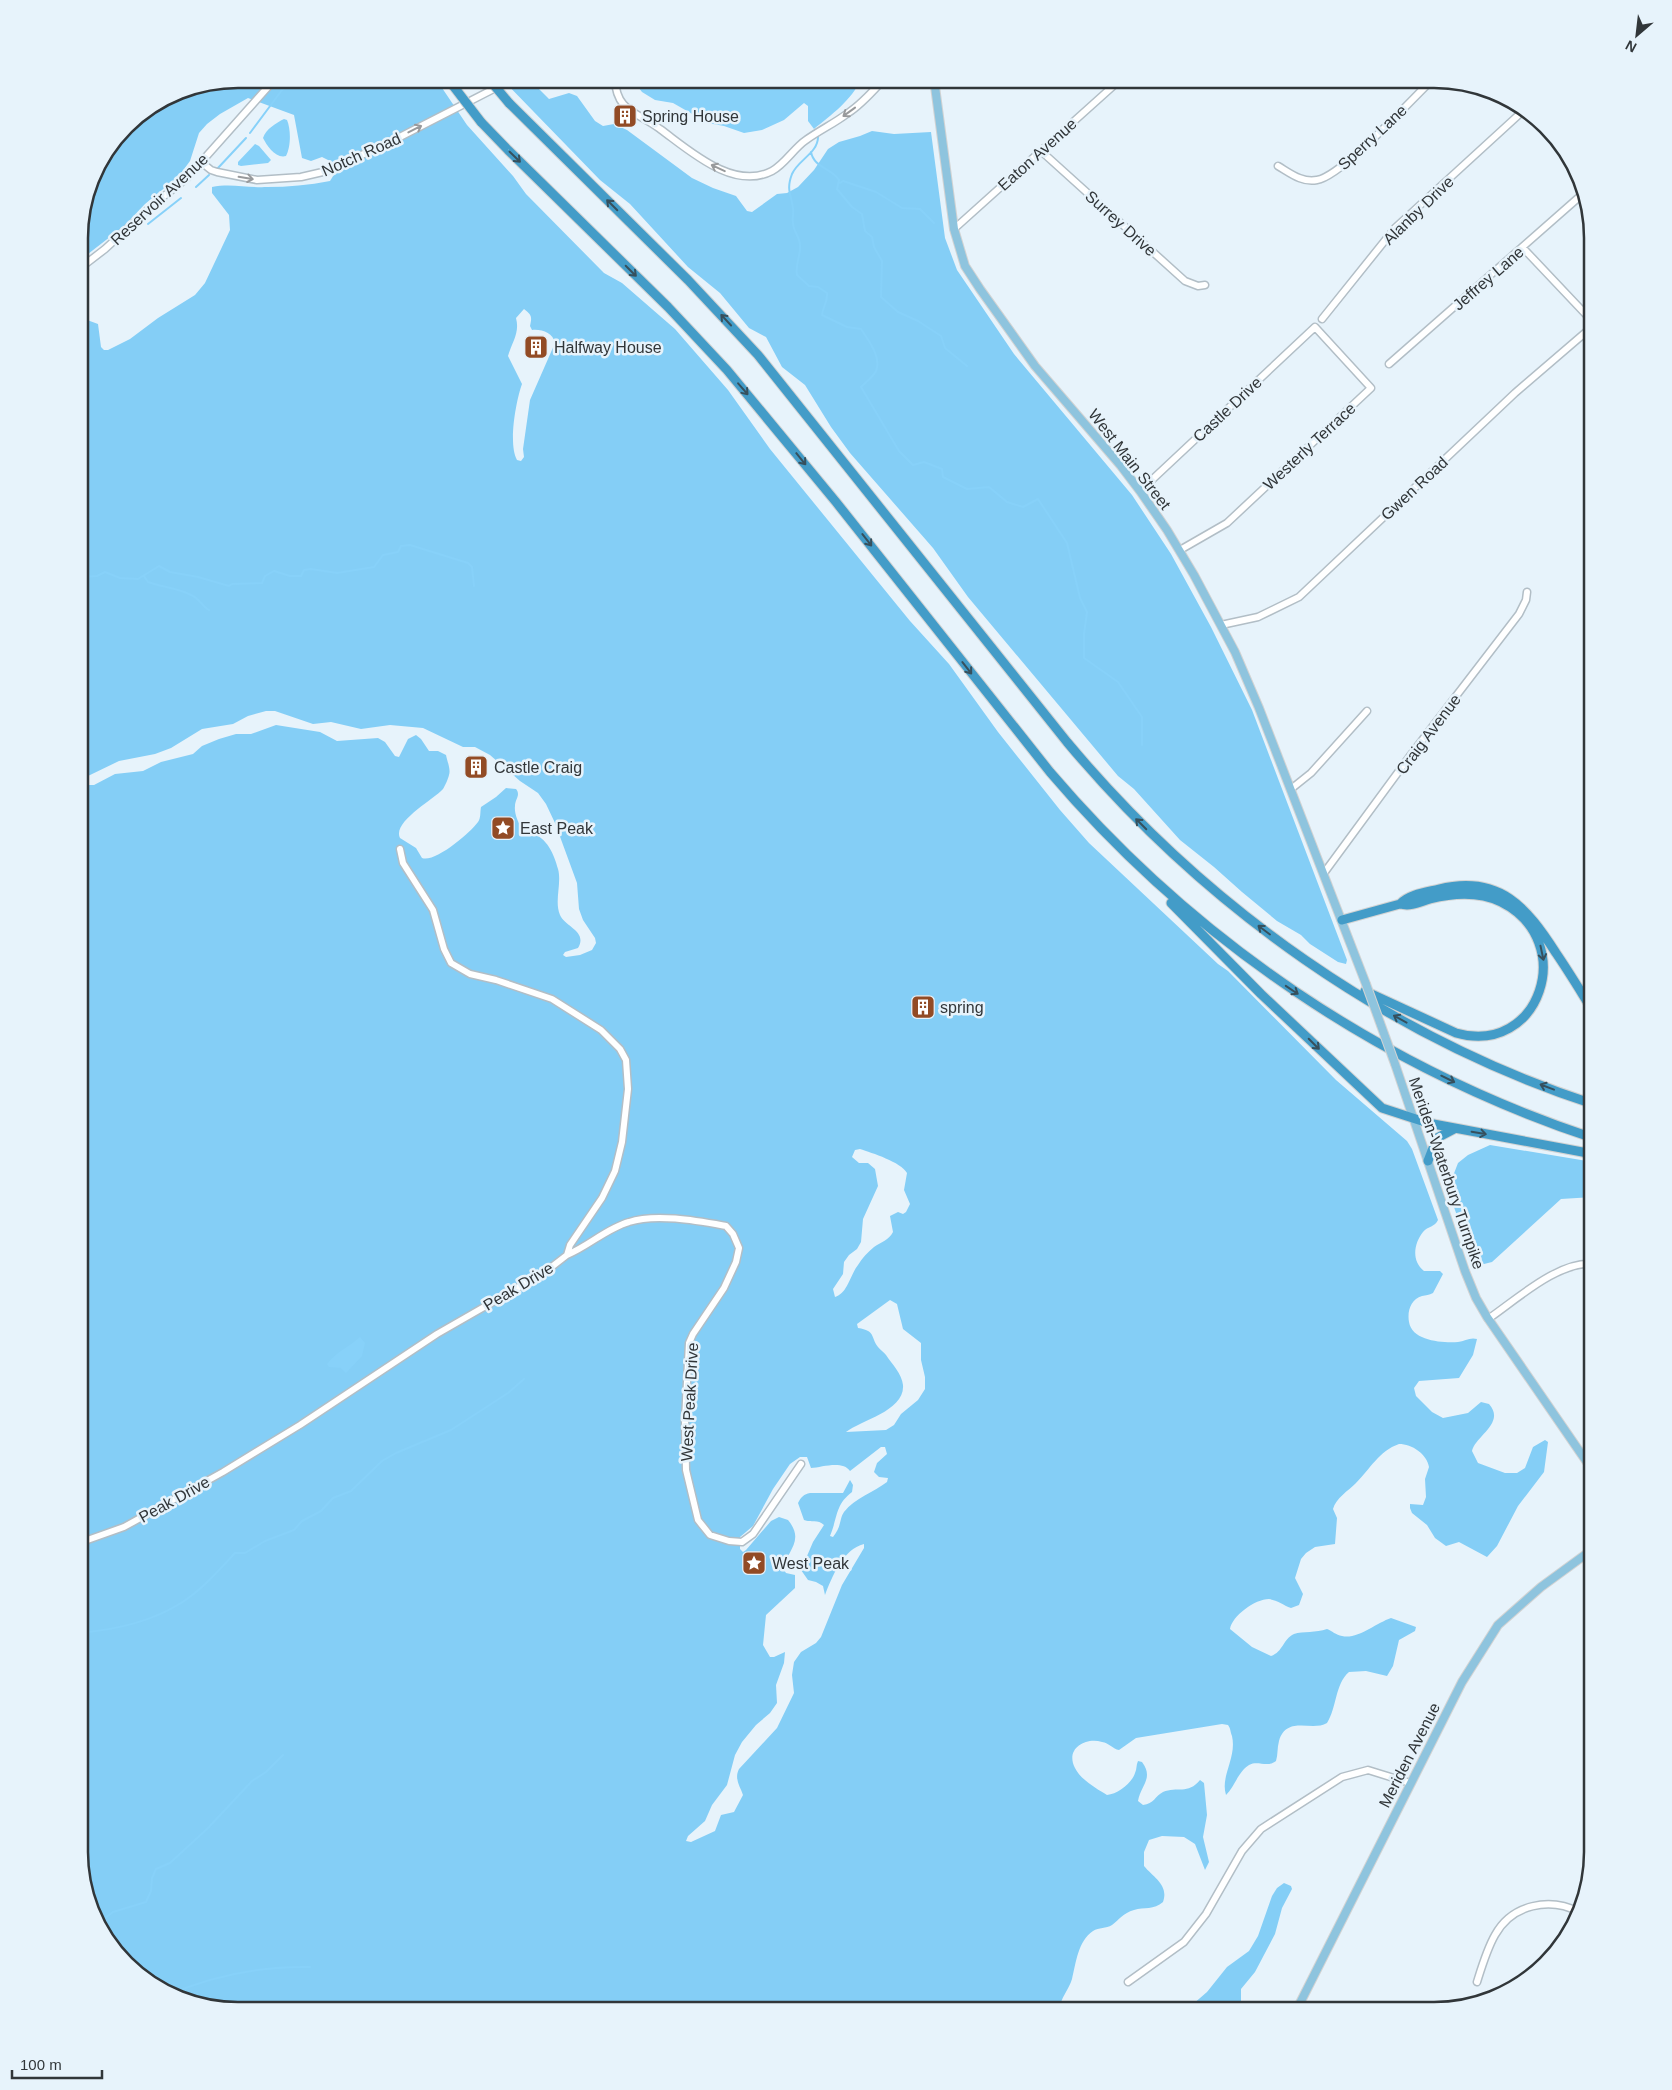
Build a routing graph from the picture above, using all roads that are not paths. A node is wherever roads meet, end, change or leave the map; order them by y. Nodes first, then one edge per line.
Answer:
1 (267, 88) edge
2 (455, 88) edge
3 (495, 88) edge
4 (496, 88) edge
5 (616, 88) edge
6 (875, 88) edge
7 (935, 88) edge
8 (1110, 88) edge
9 (1423, 88) edge
10 (1520, 114) edge
11 (1040, 151) junction
12 (201, 162) junction
13 (1278, 166) dead end
14 (1579, 197) edge
15 (954, 229) junction
16 (1523, 248) junction
17 (88, 262) edge
18 (1205, 285) dead end
19 (1584, 312) edge
20 (1322, 319) dead end
21 (1315, 327) joint
22 (1584, 334) edge
23 (1389, 364) dead end
24 (1140, 491) junction
25 (1180, 550) junction
26 (1527, 592) dead end
27 (1221, 625) junction
28 (1367, 711) dead end
29 (1291, 789) junction
30 (400, 849) dead end
31 (1319, 861) joint
32 (1145, 872) junction
33 (1324, 873) junction
34 (1400, 904) junction
35 (1342, 920) junction
36 (1322, 971) junction
37 (1584, 997) edge
38 (1584, 1101) edge
39 (1414, 1119) junction
40 (1454, 1128) junction
41 (1584, 1135) edge
42 (1584, 1152) edge
43 (1428, 1161) junction
44 (568, 1255) junction
45 (1584, 1264) edge
46 (1488, 1319) junction
47 (1584, 1458) edge
48 (800, 1464) dead end
49 (88, 1540) edge
50 (1584, 1555) edge
51 (1410, 1784) junction
52 (1573, 1910) edge
53 (1128, 1982) dead end
54 (1477, 1982) dead end
55 (1301, 2002) edge

1 - 12 street, Reservoir Avenue
2 -> 32 highway, bridge
12 -> 3 street, Notch Road
36 -> 4 highway, bridge
6 -> 5 street
7 - 15 main road, West Main Street
8 - 11 street, Eaton Avenue
9 - 13 street, Sperry Lane
10 - 20 street, Alanby Drive
11 - 15 street, Eaton Avenue
11 - 18 street, Surrey Drive
12 - 17 street, Reservoir Avenue
14 - 16 street, Jeffrey Lane
15 - 24 main road, West Main Street
16 - 19 street
16 - 23 street, Jeffrey Lane
21 - 24 street, Castle Drive
21 - 25 street, Westerly Terrace
22 - 27 street, Gwen Road
24 - 25 main road, West Main Street
25 - 27 main road, West Main Street
26 - 33 street, Craig Avenue
27 - 29 main road, West Main Street
28 - 29 street
29 - 31 main road, West Main Street
30 - 44 street, Peak Drive
31 - 33 main road, Meriden-Waterbury Turnpike
32 -> 39 highway
32 -> 41 highway
33 - 35 main road, Meriden-Waterbury Turnpike
34 - 35 highway
34 -> 36 highway
34 - 37 highway
35 - 39 main road, Meriden-Waterbury Turnpike, bridge
38 -> 36 highway
39 - 40 highway
39 - 43 main road, Meriden-Waterbury Turnpike
40 -> 42 highway
40 - 43 highway
43 - 46 main road, Meriden-Waterbury Turnpike
44 - 48 street, West Peak Drive
44 - 49 street, Peak Drive
45 - 46 street
46 - 47 main road, Meriden-Waterbury Turnpike
50 - 51 main road, Meriden Avenue
51 - 53 street
51 - 55 main road, Meriden Avenue
52 - 54 street

